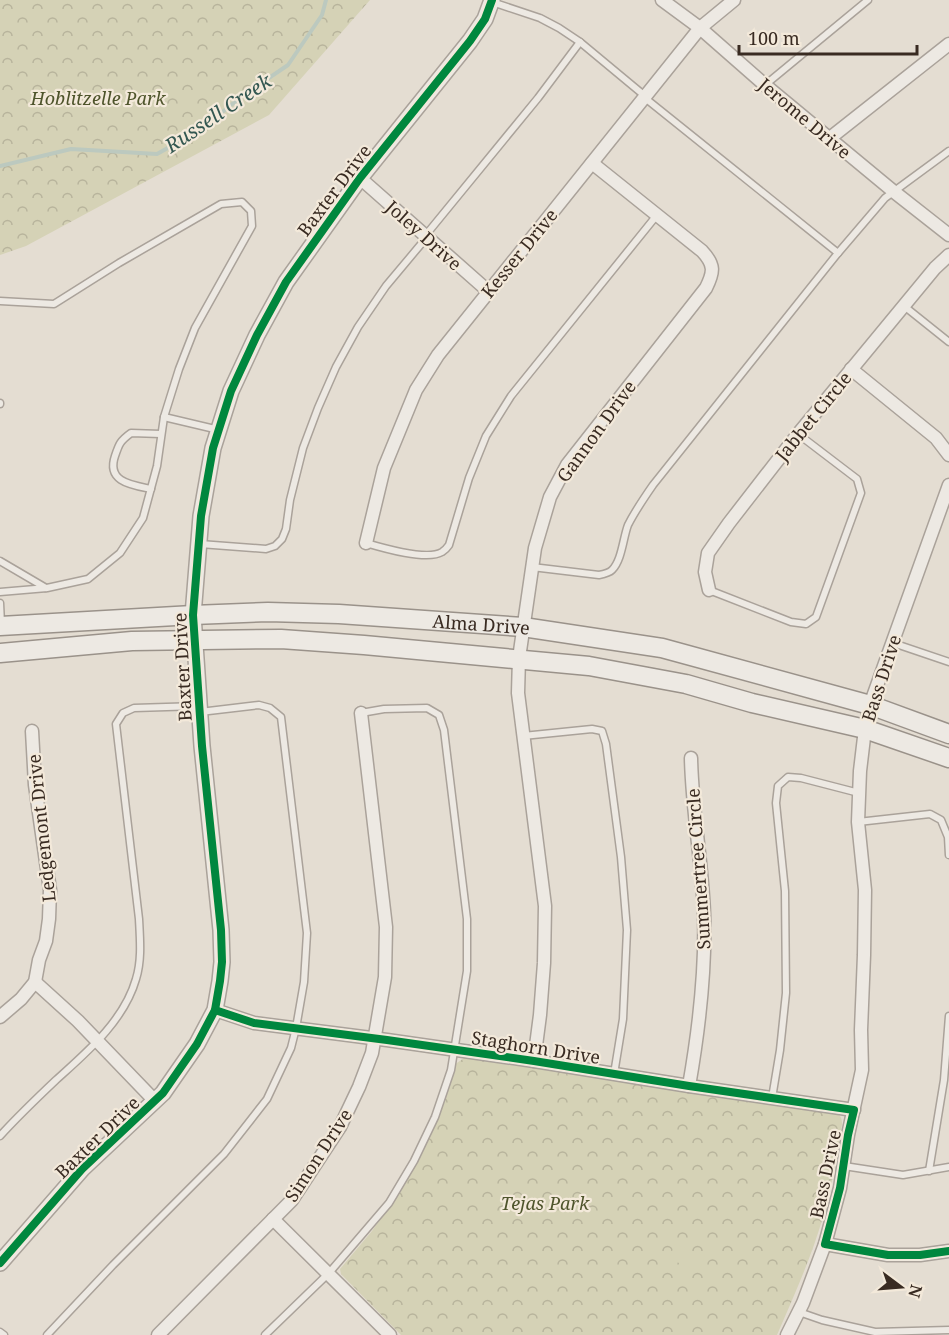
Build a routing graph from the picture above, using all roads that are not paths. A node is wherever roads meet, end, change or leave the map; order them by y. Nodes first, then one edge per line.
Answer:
1 (662, 0) edge
2 (734, 0) edge
3 (868, 0) edge
4 (491, 1) edge
5 (700, 28) junction
6 (580, 42) junction
7 (949, 44) edge
8 (765, 85) junction
9 (645, 97) junction
10 (830, 138) junction
11 (949, 151) edge
12 (592, 163) junction
13 (360, 178) junction
14 (893, 191) junction
15 (657, 215) junction
16 (949, 235) edge
17 (426, 237) junction
18 (838, 253) junction
19 (949, 255) edge
20 (488, 291) junction
21 (0, 301) edge
22 (903, 306) junction
23 (949, 342) edge
24 (851, 369) junction
25 (164, 417) junction
26 (219, 430) junction
27 (161, 434) junction
28 (798, 434) junction
29 (949, 454) edge
30 (949, 485) edge
31 (151, 489) junction
32 (366, 543) joint
33 (199, 544) junction
34 (0, 561) edge
35 (532, 567) junction
36 (47, 588) junction
37 (709, 590) joint
38 (0, 592) edge
39 (0, 603) edge
40 (193, 615) junction
41 (1, 626) edge
42 (523, 627) junction
43 (194, 640) junction
44 (892, 643) junction
45 (3, 652) edge
46 (519, 658) junction
47 (949, 662) edge
48 (870, 705) junction
49 (200, 709) junction
50 (361, 713) joint
51 (865, 729) junction
52 (32, 731) dead end
53 (949, 734) edge
54 (523, 736) junction
55 (692, 758) dead end
56 (949, 758) edge
57 (859, 794) junction
58 (858, 822) junction
59 (949, 855) edge
60 (35, 982) junction
61 (215, 1011) junction
62 (949, 1016) edge
63 (0, 1017) edge
64 (296, 1028) junction
65 (375, 1038) junction
66 (97, 1042) junction
67 (455, 1050) junction
68 (534, 1061) junction
69 (614, 1074) junction
70 (689, 1086) junction
71 (772, 1098) junction
72 (155, 1101) junction
73 (854, 1110) junction
74 (0, 1136) edge
75 (843, 1166) junction
76 (949, 1167) edge
77 (929, 1171) junction
78 (273, 1219) junction
79 (825, 1244) junction
80 (949, 1251) edge
81 (0, 1263) edge
82 (329, 1273) junction
83 (799, 1312) junction
84 (949, 1330) edge
85 (0, 1332) edge
86 (381, 1332) edge
87 (874, 1334) edge
88 (4, 1335) edge
89 (47, 1335) edge
90 (158, 1335) edge
91 (265, 1335) edge
92 (787, 1335) edge

1 - 5 street, Jerome Drive
2 - 5 street, Kesser Drive
3 - 8 lane
4 - 6 lane
4 - 13 street, Baxter Drive
5 - 8 street, Jerome Drive
5 - 9 street, Kesser Drive
6 - 9 lane
6 - 17 lane
7 - 10 street
8 - 10 street, Jerome Drive
9 - 12 street, Kesser Drive
9 - 18 lane
10 - 14 street, Jerome Drive
11 - 14 lane
12 - 15 street, Gannon Drive
12 - 20 street, Kesser Drive
13 - 17 street, Joley Drive
13 - 26 street, Baxter Drive
14 - 16 street, Jerome Drive
14 - 18 lane
15 - 32 lane
15 - 35 street, Gannon Drive
17 - 20 street, Joley Drive
17 - 33 lane
18 - 35 lane
19 - 22 street, Jabbet Circle
20 - 32 street, Kesser Drive
21 - 25 lane
22 - 23 lane
22 - 24 street, Jabbet Circle
24 - 28 street, Jabbet Circle
24 - 29 street
25 - 26 lane
25 - 27 lane
26 - 33 street, Baxter Drive
27 - 31 lane
27 - 31 lane
28 - 37 street, Jabbet Circle
28 - 37 lane
30 - 44 street, Bass Drive
31 - 36 lane
33 - 40 street, Baxter Drive
34 - 36 lane
35 - 42 street, Gannon Drive
36 - 38 lane
39 - 41 lane
40 - 41 main road, Alma Drive
40 - 42 main road, Alma Drive
40 - 43 street, Baxter Drive
41 - 45 main road
42 - 46 street, Gannon Drive
42 - 48 main road, Alma Drive
43 - 45 main road, Alma Drive
43 - 46 main road, Alma Drive
43 - 49 street, Baxter Drive
44 - 47 lane
44 - 48 street, Bass Drive
46 - 51 main road, Alma Drive
46 - 54 street, Gannon Drive
48 - 51 street, Bass Drive
48 - 53 main road, Alma Drive
49 - 61 street, Baxter Drive
49 - 64 lane
49 - 66 lane
50 - 65 street, Simon Drive
50 - 67 lane
51 - 56 main road, Alma Drive
51 - 57 street, Bass Drive
52 - 60 street, Ledgemont Drive
54 - 68 street, Gannon Drive
54 - 69 lane
55 - 70 street, Summertree Circle
57 - 58 street, Bass Drive
57 - 71 lane
58 - 59 lane
58 - 73 street, Bass Drive
60 - 63 street, Ledgemont Drive
60 - 66 street
61 - 64 street, Staghorn Drive
61 - 72 street, Baxter Drive
62 - 77 lane
64 - 65 street, Staghorn Drive
64 - 89 lane
65 - 67 street, Staghorn Drive
65 - 78 street, Simon Drive
66 - 72 street
66 - 74 lane
67 - 68 street, Staghorn Drive
67 - 82 lane
68 - 69 street, Staghorn Drive
69 - 70 street, Staghorn Drive
70 - 71 street, Staghorn Drive
71 - 73 street, Staghorn Drive
72 - 81 street, Baxter Drive
73 - 75 street, Bass Drive
75 - 77 lane
75 - 79 street, Bass Drive
76 - 77 lane
78 - 82 street
78 - 90 street, Simon Drive
79 - 80 street
79 - 83 street, Bass Drive
82 - 86 street
82 - 91 lane
83 - 87 lane
83 - 92 street, Bass Drive
84 - 87 lane
85 - 88 lane

